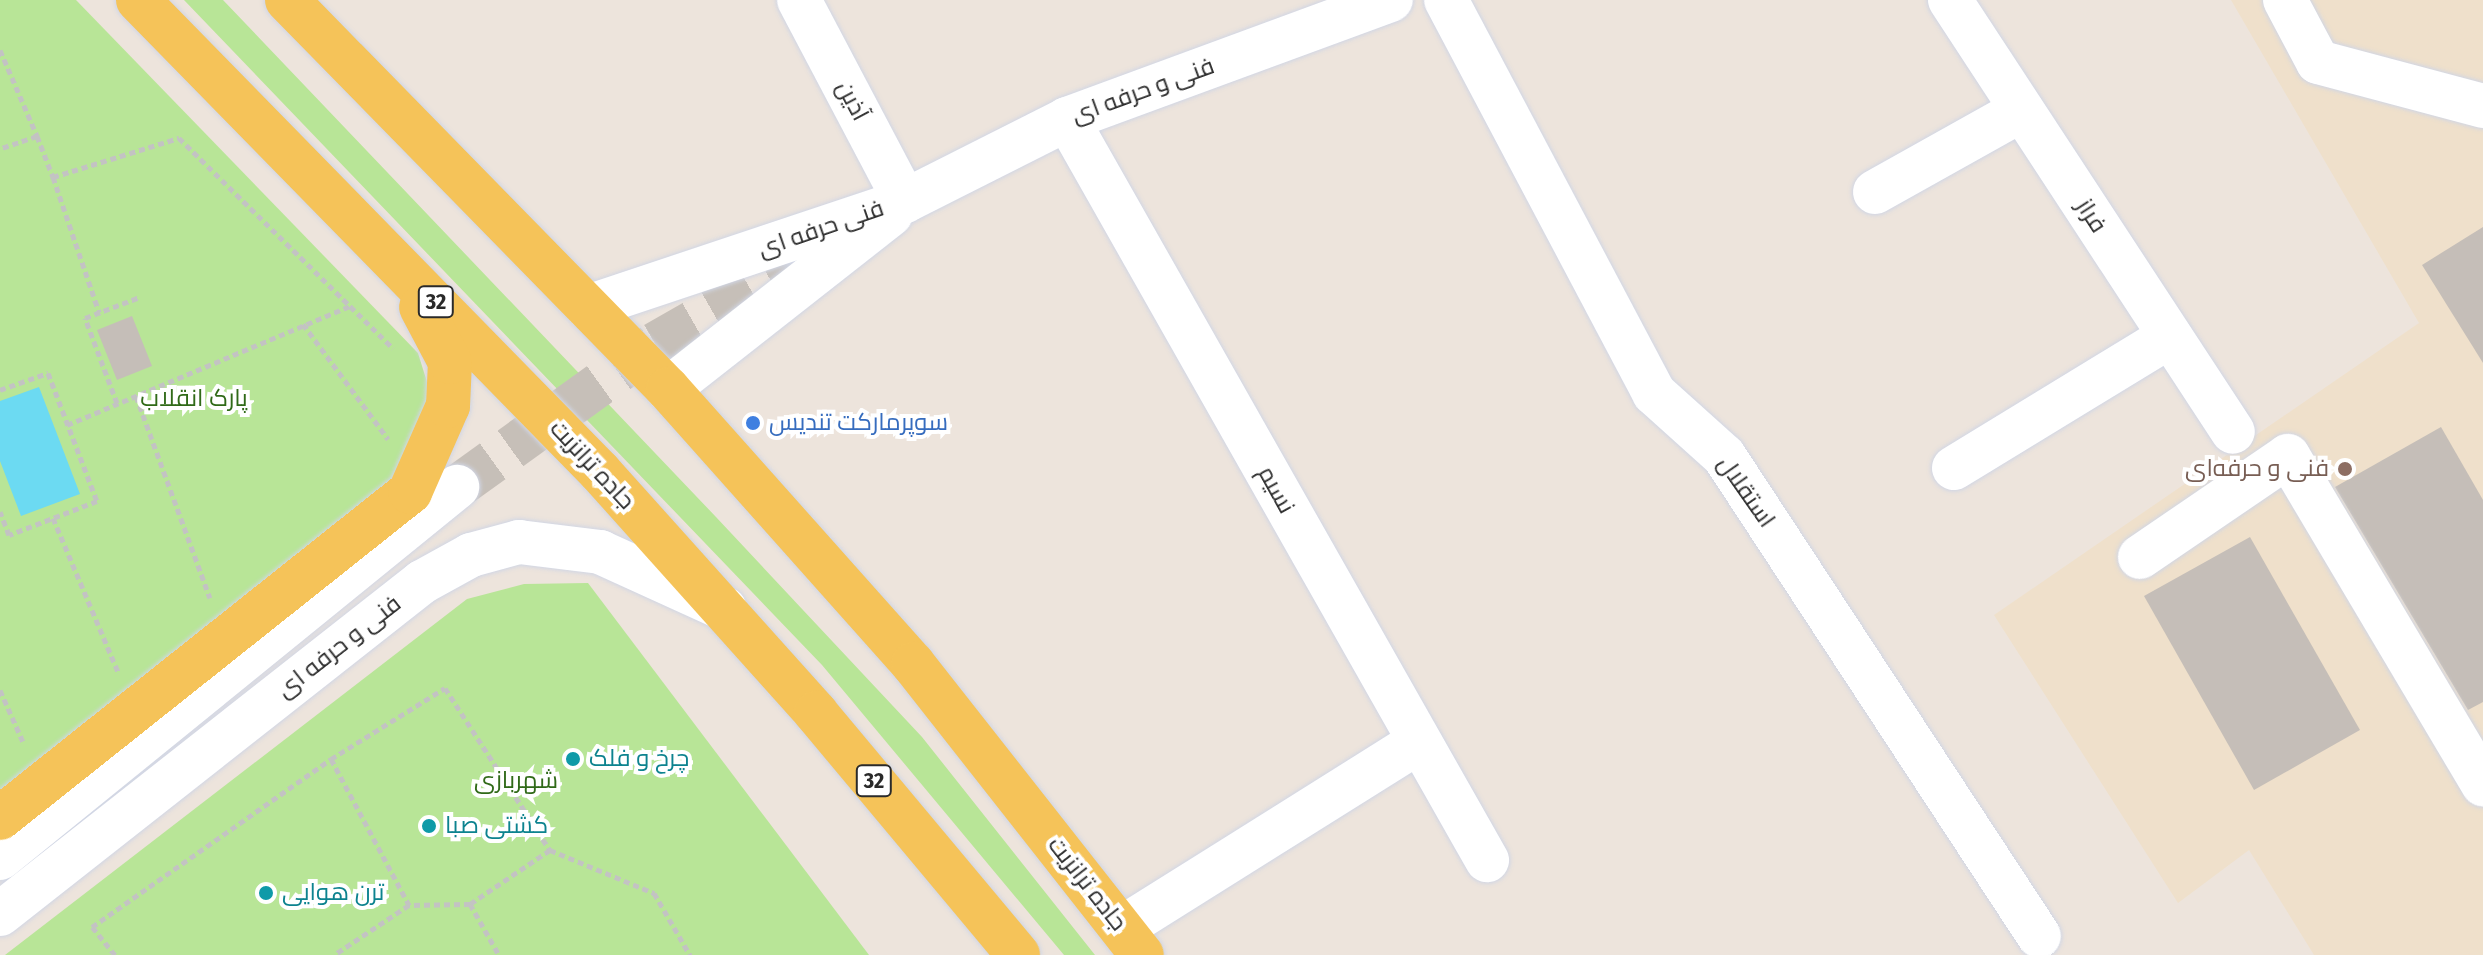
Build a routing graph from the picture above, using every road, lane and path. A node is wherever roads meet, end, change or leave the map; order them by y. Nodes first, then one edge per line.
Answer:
1 (138, 0) edge
2 (287, 0) edge
3 (799, 0) edge
4 (1391, 0) edge
5 (1446, 0) edge
6 (1950, 0) edge
7 (2285, 0) edge
8 (0, 50) edge
9 (2483, 106) edge
10 (2022, 110) junction
11 (1067, 119) junction
12 (37, 136) junction
13 (0, 149) edge
14 (53, 177) junction
15 (1875, 192) dead end
16 (905, 201) junction
17 (395, 259) junction
18 (140, 297) dead end
19 (588, 307) junction
20 (99, 312) junction
21 (303, 324) junction
22 (2170, 336) junction
23 (668, 389) junction
24 (0, 390) edge
25 (136, 396) junction
26 (117, 403) junction
27 (67, 425) junction
28 (2233, 432) dead end
29 (395, 448) dead end
30 (1954, 468) dead end
31 (457, 487) tunnel mouth
32 (0, 512) edge
33 (53, 518) junction
34 (2140, 557) dead end
35 (727, 610) junction
36 (217, 616) dead end
37 (125, 689) dead end
38 (0, 690) edge
39 (1418, 742) junction
40 (26, 748) dead end
41 (331, 759) junction
42 (2483, 784) edge
43 (0, 818) edge
44 (550, 850) junction
45 (0, 858) edge
46 (1487, 860) dead end
47 (470, 904) junction
48 (409, 905) junction
49 (0, 914) edge
50 (2039, 936) dead end
51 (1132, 941) edge
52 (115, 955) edge
53 (334, 955) edge
54 (499, 955) edge
55 (690, 955) edge
56 (1018, 955) edge

1 - 17 main road, جاده ترانزیت / 32
2 - 19 main road, جاده ترانزیت
3 - 16 street, آذین
4 - 11 street, فنی و حرفه ای
5 - 50 street, استقلال
6 - 10 street, فراز
7 - 9 street
8 - 12 path
10 - 15 street
10 - 22 street, فراز
11 - 16 street, فنی و حرفه ای
11 - 39 street, نسيم
12 - 13 path
12 - 14 path
14 - 20 path
14 - 21 path
16 - 19 street, فنی حرفه ای
16 - 23 street, فنی حرفه ای
17 - 35 main road, جاده ترانزیت / 32
17 - 43 main road
18 - 20 path
19 - 23 main road, جاده ترانزیت
20 - 26 path
21 - 25 path
21 - 29 path
22 - 28 street, فراز
22 - 30 street
23 - 51 main road, جاده ترانزیت
24 - 27 path
25 - 26 path
25 - 36 path
26 - 27 path
27 - 33 path
31 - 45 street
32 - 33 path
33 - 37 path
34 - 42 street
35 - 49 street, فنی و حرفه ای
35 - 56 main road, جاده ترانزیت / 32
38 - 40 path
39 - 46 street, نسيم
39 - 51 street
41 - 44 path
41 - 48 path
41 - 52 path
44 - 47 path
44 - 55 path
47 - 48 path
47 - 54 path
48 - 53 path

